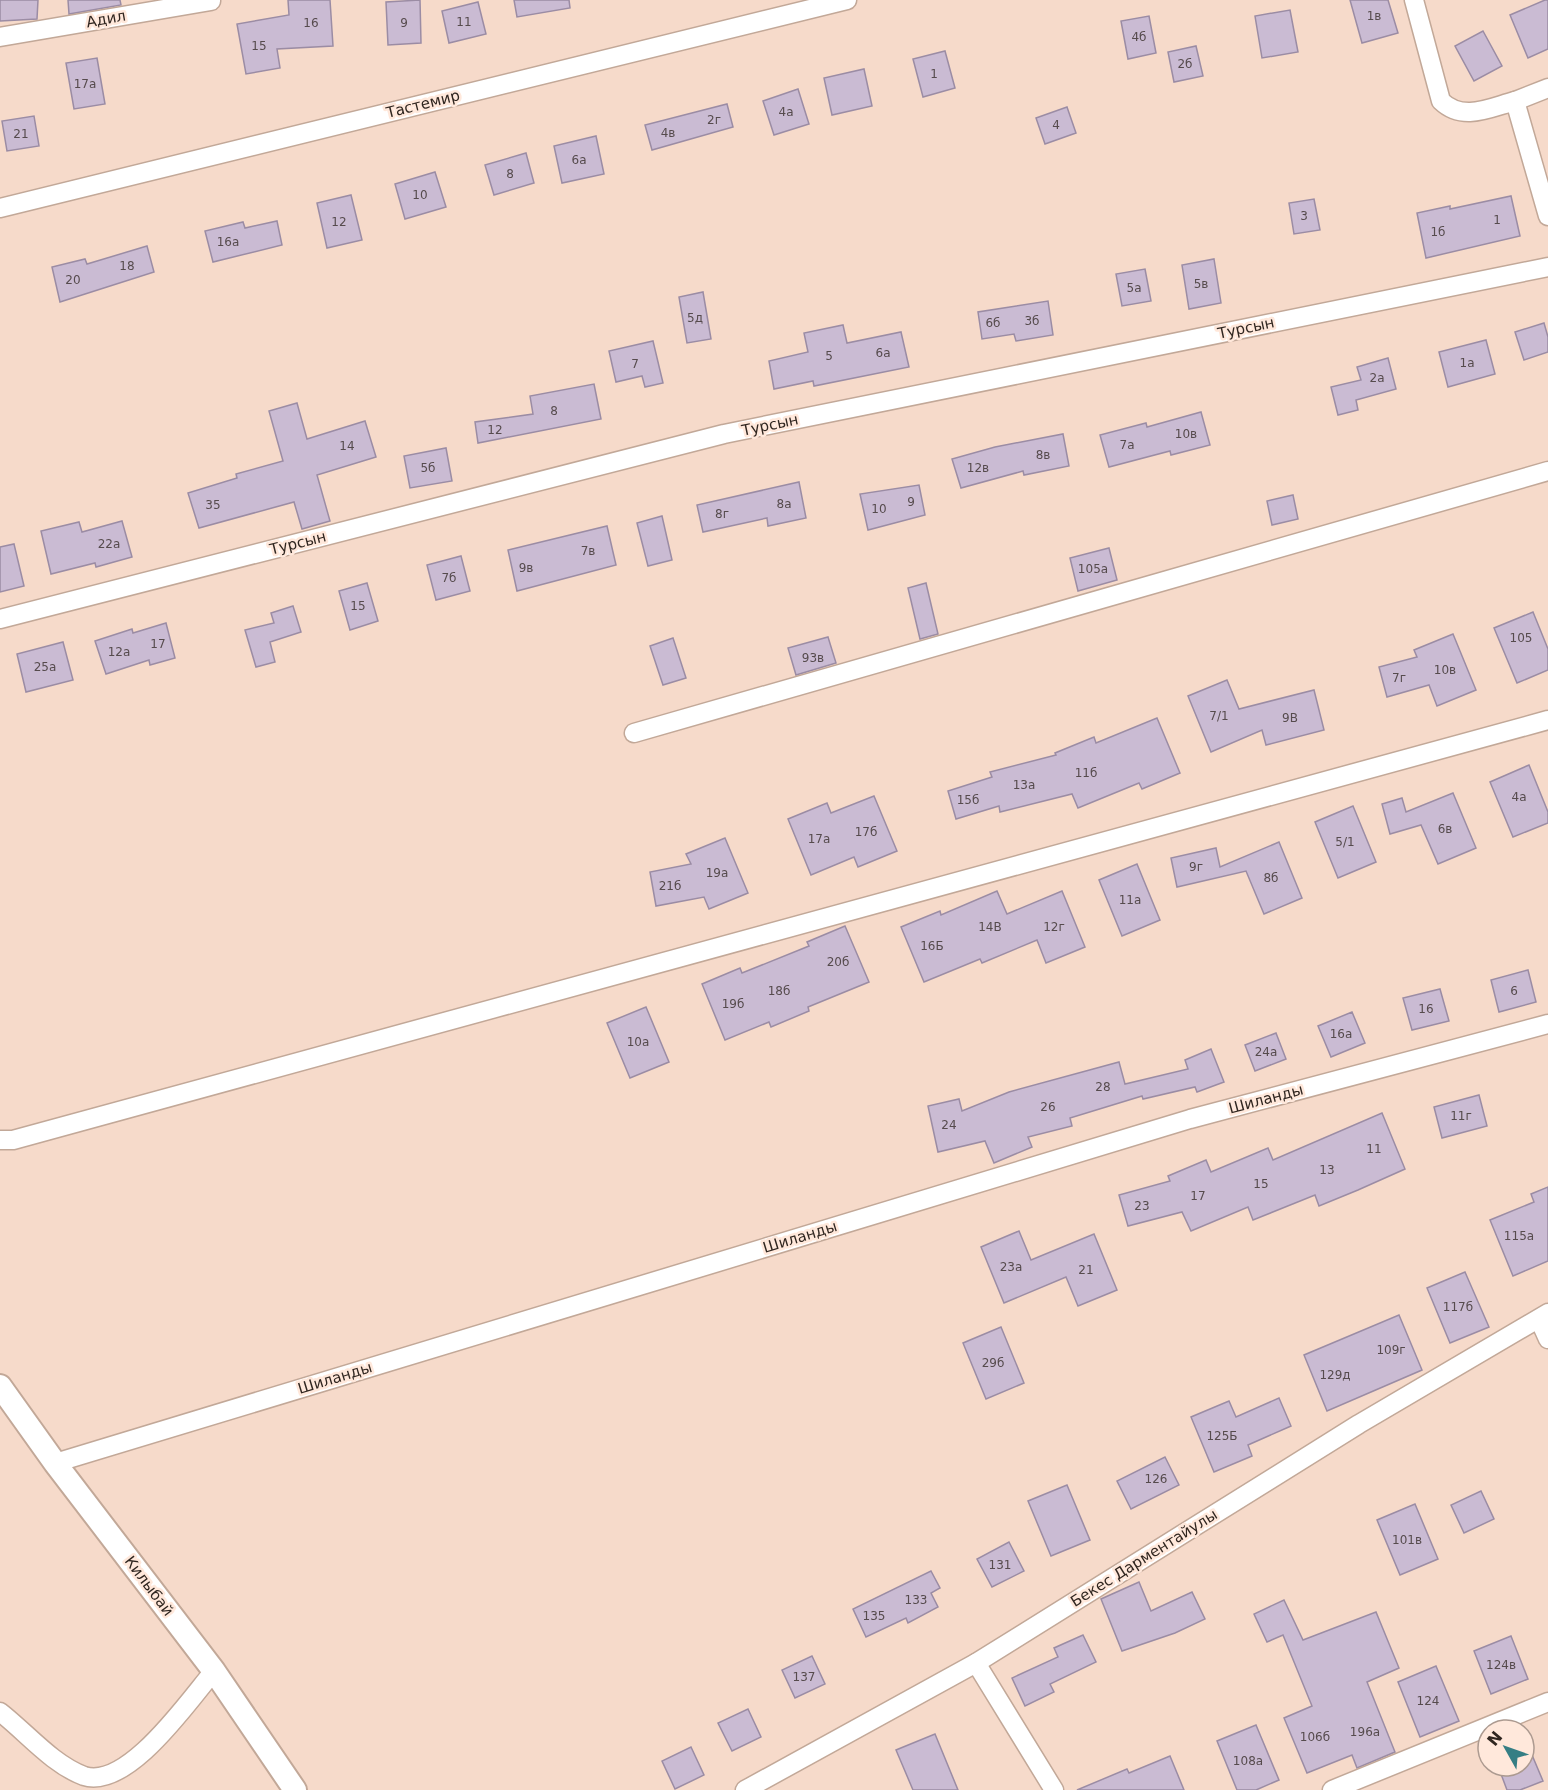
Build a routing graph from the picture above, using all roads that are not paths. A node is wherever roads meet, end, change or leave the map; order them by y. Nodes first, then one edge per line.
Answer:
1 (847, 0) edge
2 (1414, 0) edge
3 (211, 1) edge
4 (0, 37) edge
5 (1548, 88) edge
6 (1515, 101) junction
7 (0, 208) edge
8 (1548, 216) edge
9 (1548, 267) edge
10 (1548, 471) edge
11 (0, 619) edge
12 (1548, 720) edge
13 (634, 733) dead end
14 (1548, 1024) edge
15 (0, 1140) edge
16 (1544, 1316) edge
17 (1548, 1339) edge
18 (0, 1386) edge
19 (55, 1463) junction
20 (976, 1663) junction
21 (214, 1671) junction
22 (1548, 1702) edge
23 (0, 1712) edge
24 (294, 1790) edge
25 (745, 1790) edge
26 (1054, 1790) edge
27 (1332, 1790) edge

1 - 7 street, Тастемир
2 - 6 street
3 - 4 street, Адил
5 - 6 street
6 - 8 street
9 - 11 street, Турсын
10 - 13 street
12 - 15 street
14 - 19 street, Шиланды
16 - 17 street, Бекес Дарментайулы
16 - 20 street, Бекес Дарментайулы
18 - 19 street, Килыбай
19 - 21 street, Килыбай
20 - 25 street, Бекес Дарментайулы
20 - 26 street
21 - 23 street
21 - 24 street, Килыбай
22 - 27 street

